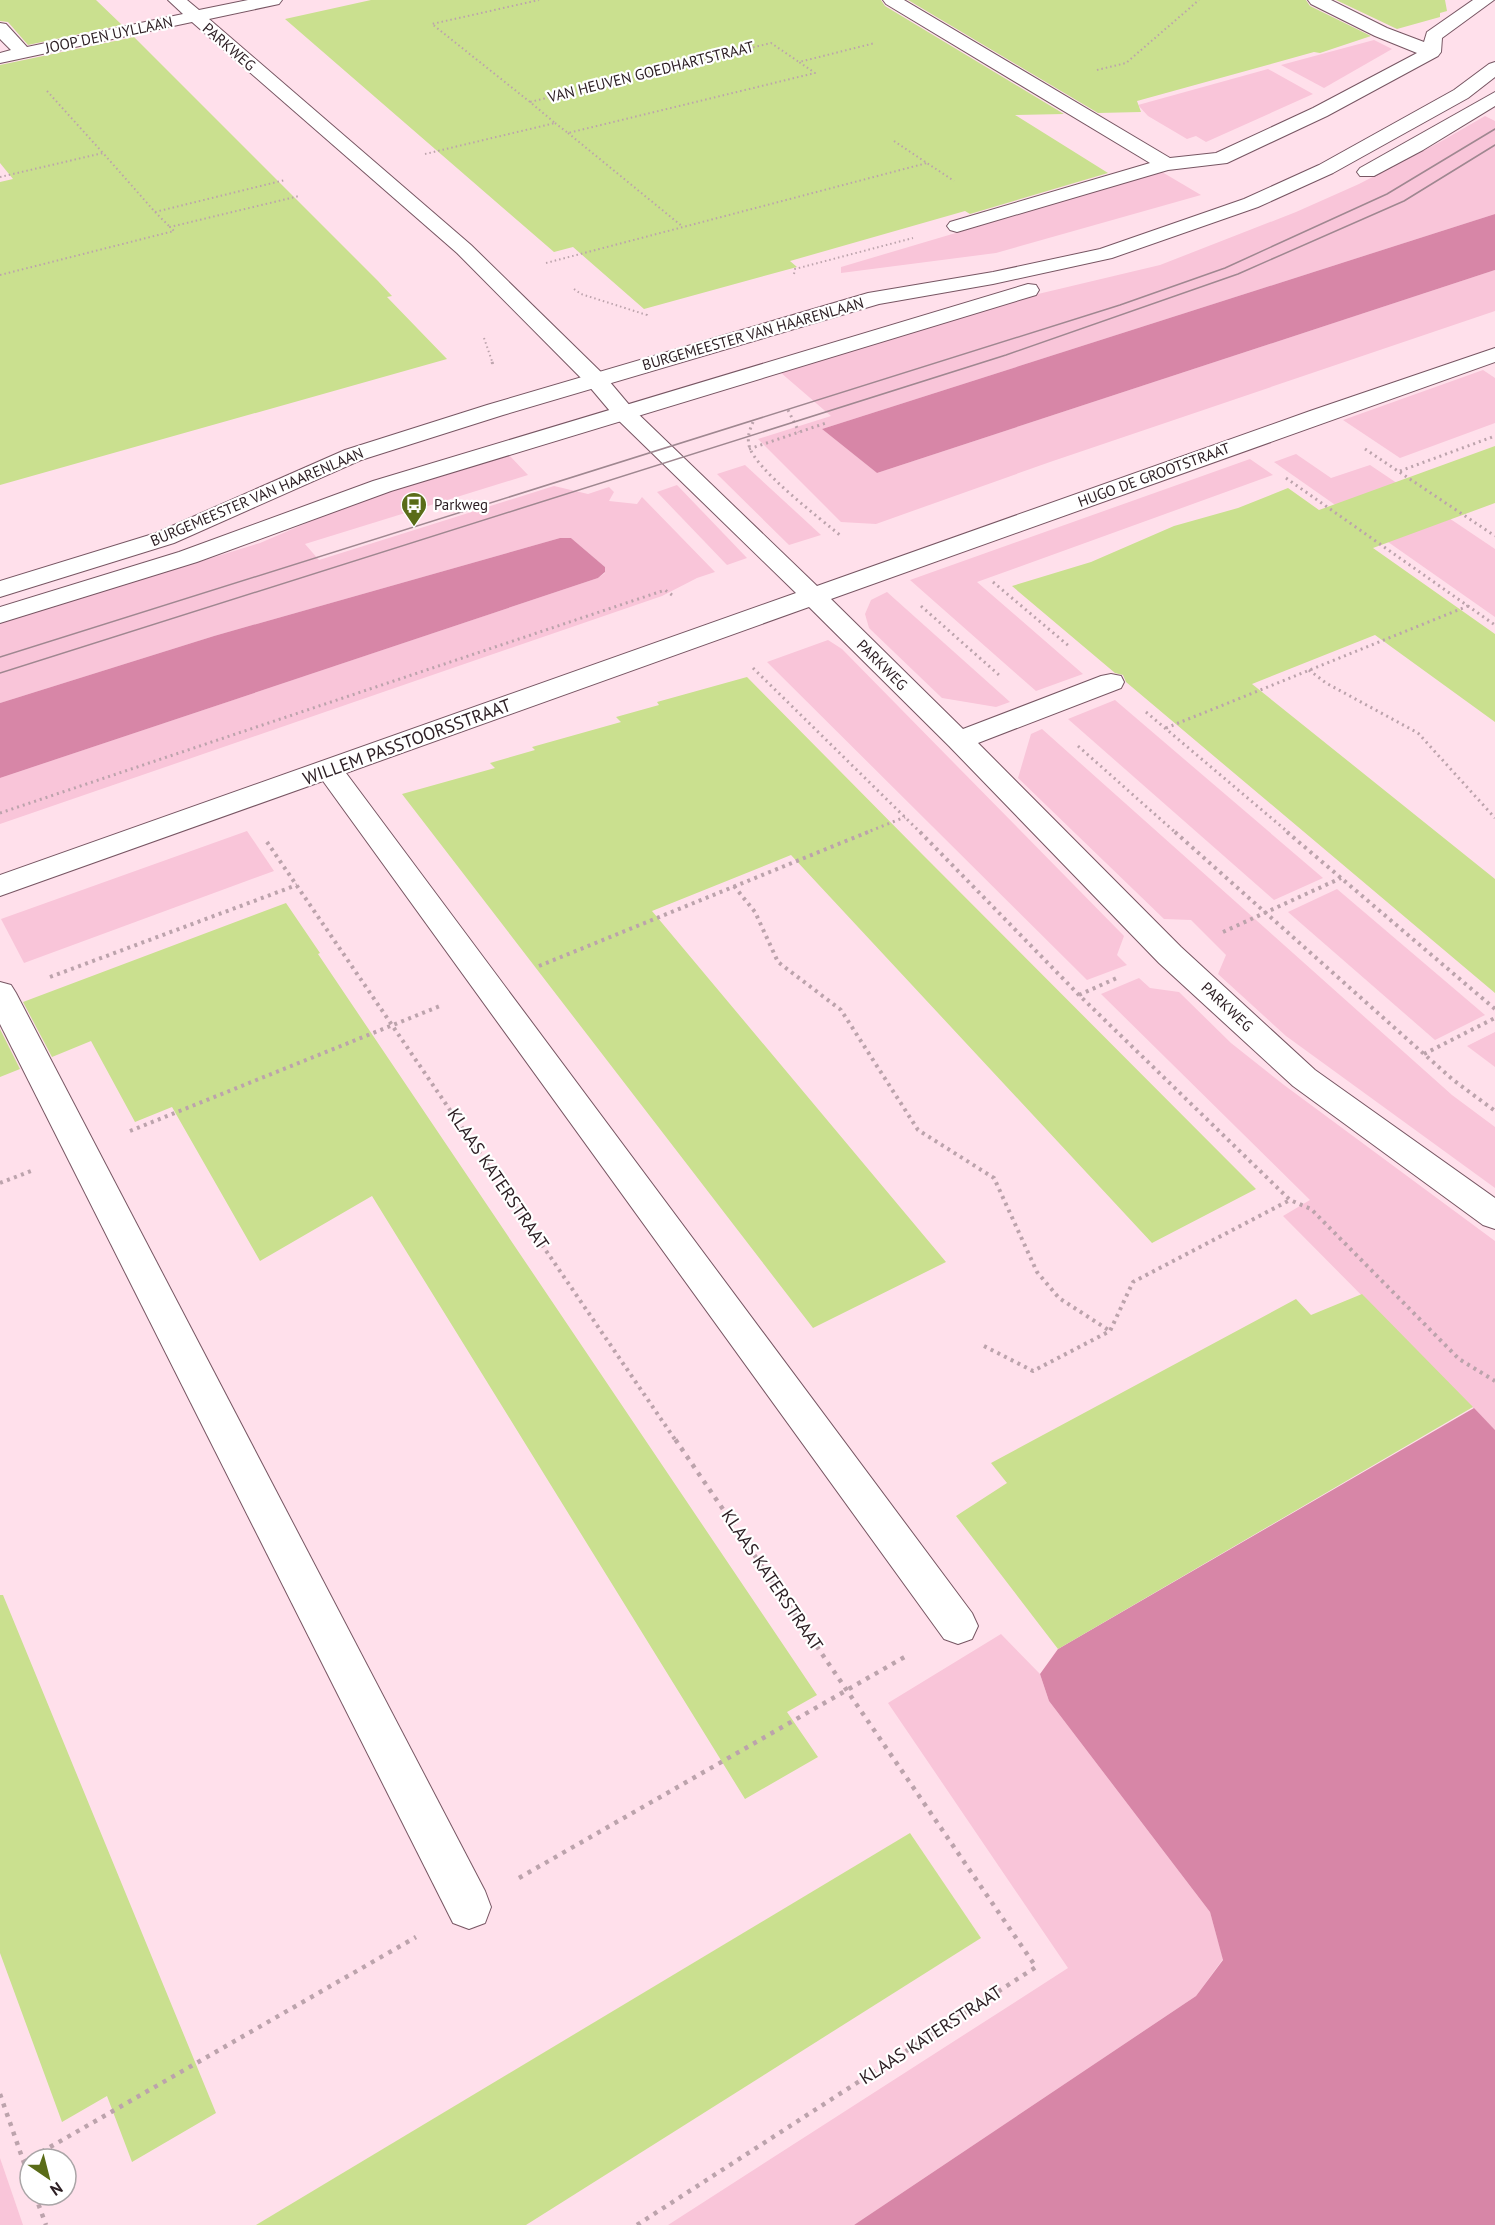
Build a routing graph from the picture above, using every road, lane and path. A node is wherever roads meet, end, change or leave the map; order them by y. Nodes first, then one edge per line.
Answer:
1 (177, 0) edge
2 (273, 0) edge
3 (539, 0) edge
4 (892, 0) edge
5 (1199, 0) edge
6 (1317, 0) edge
7 (1485, 0) edge
8 (195, 17) junction
9 (936, 27) junction
10 (0, 28) edge
11 (1432, 52) junction
12 (12, 55) edge
13 (799, 62) junction
14 (1495, 68) edge
15 (1038, 86) junction
16 (1495, 98) edge
17 (530, 102) junction
18 (555, 123) junction
19 (568, 133) junction
20 (894, 141) dead end
21 (103, 153) junction
22 (424, 155) dead end
23 (927, 163) junction
24 (1166, 164) junction
25 (0, 177) edge
26 (285, 180) dead end
27 (299, 196) dead end
28 (155, 212) junction
29 (1002, 213) junction
30 (957, 226) joint
31 (170, 227) junction
32 (683, 227) junction
33 (540, 265) dead end
34 (0, 275) edge
35 (793, 281) dead end
36 (1492, 359) edge
37 (596, 380) junction
38 (624, 412) junction
39 (1317, 416) junction
40 (826, 423) dead end
41 (1495, 436) edge
42 (1238, 445) junction
43 (749, 449) dead end
44 (1399, 471) junction
45 (1495, 536) edge
46 (952, 546) junction
47 (0, 589) edge
48 (813, 597) junction
49 (1468, 606) junction
50 (0, 615) edge
51 (1495, 625) edge
52 (717, 632) junction
53 (1309, 670) junction
54 (1111, 682) junction
55 (1165, 728) junction
56 (959, 741) junction
57 (328, 769) junction
58 (240, 801) junction
59 (0, 813) edge
60 (905, 817) junction
61 (1495, 818) edge
62 (297, 885) junction
63 (0, 886) edge
64 (734, 886) junction
65 (488, 987) junction
66 (1, 995) edge
67 (1495, 1009) edge
68 (1495, 1018) edge
69 (392, 1024) junction
70 (1424, 1054) dead end
71 (81, 1150) junction
72 (0, 1184) edge
73 (1290, 1200) junction
74 (1495, 1216) edge
75 (1110, 1331) junction
76 (984, 1346) dead end
77 (1495, 1381) edge
78 (958, 1626) dead end
79 (469, 1907) dead end
80 (0, 2094) edge
81 (18, 2147) edge
82 (39, 2207) edge
83 (46, 2225) edge
84 (637, 2225) edge

1 - 8 street, PARKWEG
2 - 8 street, JOOP DEN UYLLAAN
3 - 17 path
4 - 9 street
5 - 15 path
6 - 11 street
7 - 11 street
8 - 12 street, JOOP DEN UYLLAAN
8 - 37 street, PARKWEG
9 - 13 path
9 - 15 street
10 - 12 street, JOOP DEN UYLLAAN
11 - 24 street
12 - 21 path
13 - 17 path, VAN HEUVEN GOEDHARTSTRAAT
13 - 19 path
14 - 37 street, BURGEMEESTER VAN HAARENLAAN
15 - 24 street
16 - 38 street, BURGEMEESTER VAN HAARENLAAN
17 - 18 path, VAN HEUVEN GOEDHARTSTRAAT
18 - 19 path, VAN HEUVEN GOEDHARTSTRAAT
18 - 22 path, VAN HEUVEN GOEDHARTSTRAAT
19 - 32 path, VAN HEUVEN GOEDHARTSTRAAT
20 - 23 path
21 - 25 path
21 - 28 path
23 - 29 path
23 - 32 path
24 - 29 street
26 - 28 path
27 - 31 path
28 - 31 path
29 - 30 street
30 - 35 path
31 - 34 path
32 - 33 path
36 - 39 street, HUGO DE GROOTSTRAAT
37 - 38 street, PARKWEG
37 - 47 street, BURGEMEESTER VAN HAARENLAAN
38 - 48 street, PARKWEG
38 - 50 street, BURGEMEESTER VAN HAARENLAAN
39 - 42 street, HUGO DE GROOTSTRAAT
39 - 44 path
40 - 43 path
41 - 44 path
42 - 46 street, HUGO DE GROOTSTRAAT
42 - 49 path
44 - 45 path
46 - 48 street, HUGO DE GROOTSTRAAT
46 - 54 path
48 - 52 street, WILLEM PASSTOORSSTRAAT
48 - 56 street, PARKWEG
49 - 51 path
49 - 53 path
52 - 57 street, WILLEM PASSTOORSSTRAAT
52 - 59 path
52 - 60 path
53 - 55 path
53 - 61 path
54 - 55 path
54 - 56 street
55 - 67 path
56 - 74 street, PARKWEG
57 - 58 street, WILLEM PASSTOORSSTRAAT
57 - 65 street
58 - 62 path, KLAAS KATERSTRAAT
58 - 63 street, WILLEM PASSTOORSSTRAAT
60 - 64 path
60 - 73 path
62 - 66 path
62 - 69 path, KLAAS KATERSTRAAT
64 - 65 path
64 - 75 path
65 - 69 path
65 - 78 street
66 - 71 street
68 - 70 path
69 - 71 path
69 - 84 path, KLAAS KATERSTRAAT
71 - 72 path
71 - 79 street
73 - 75 path
73 - 77 path
75 - 76 path
80 - 81 path
82 - 83 path

